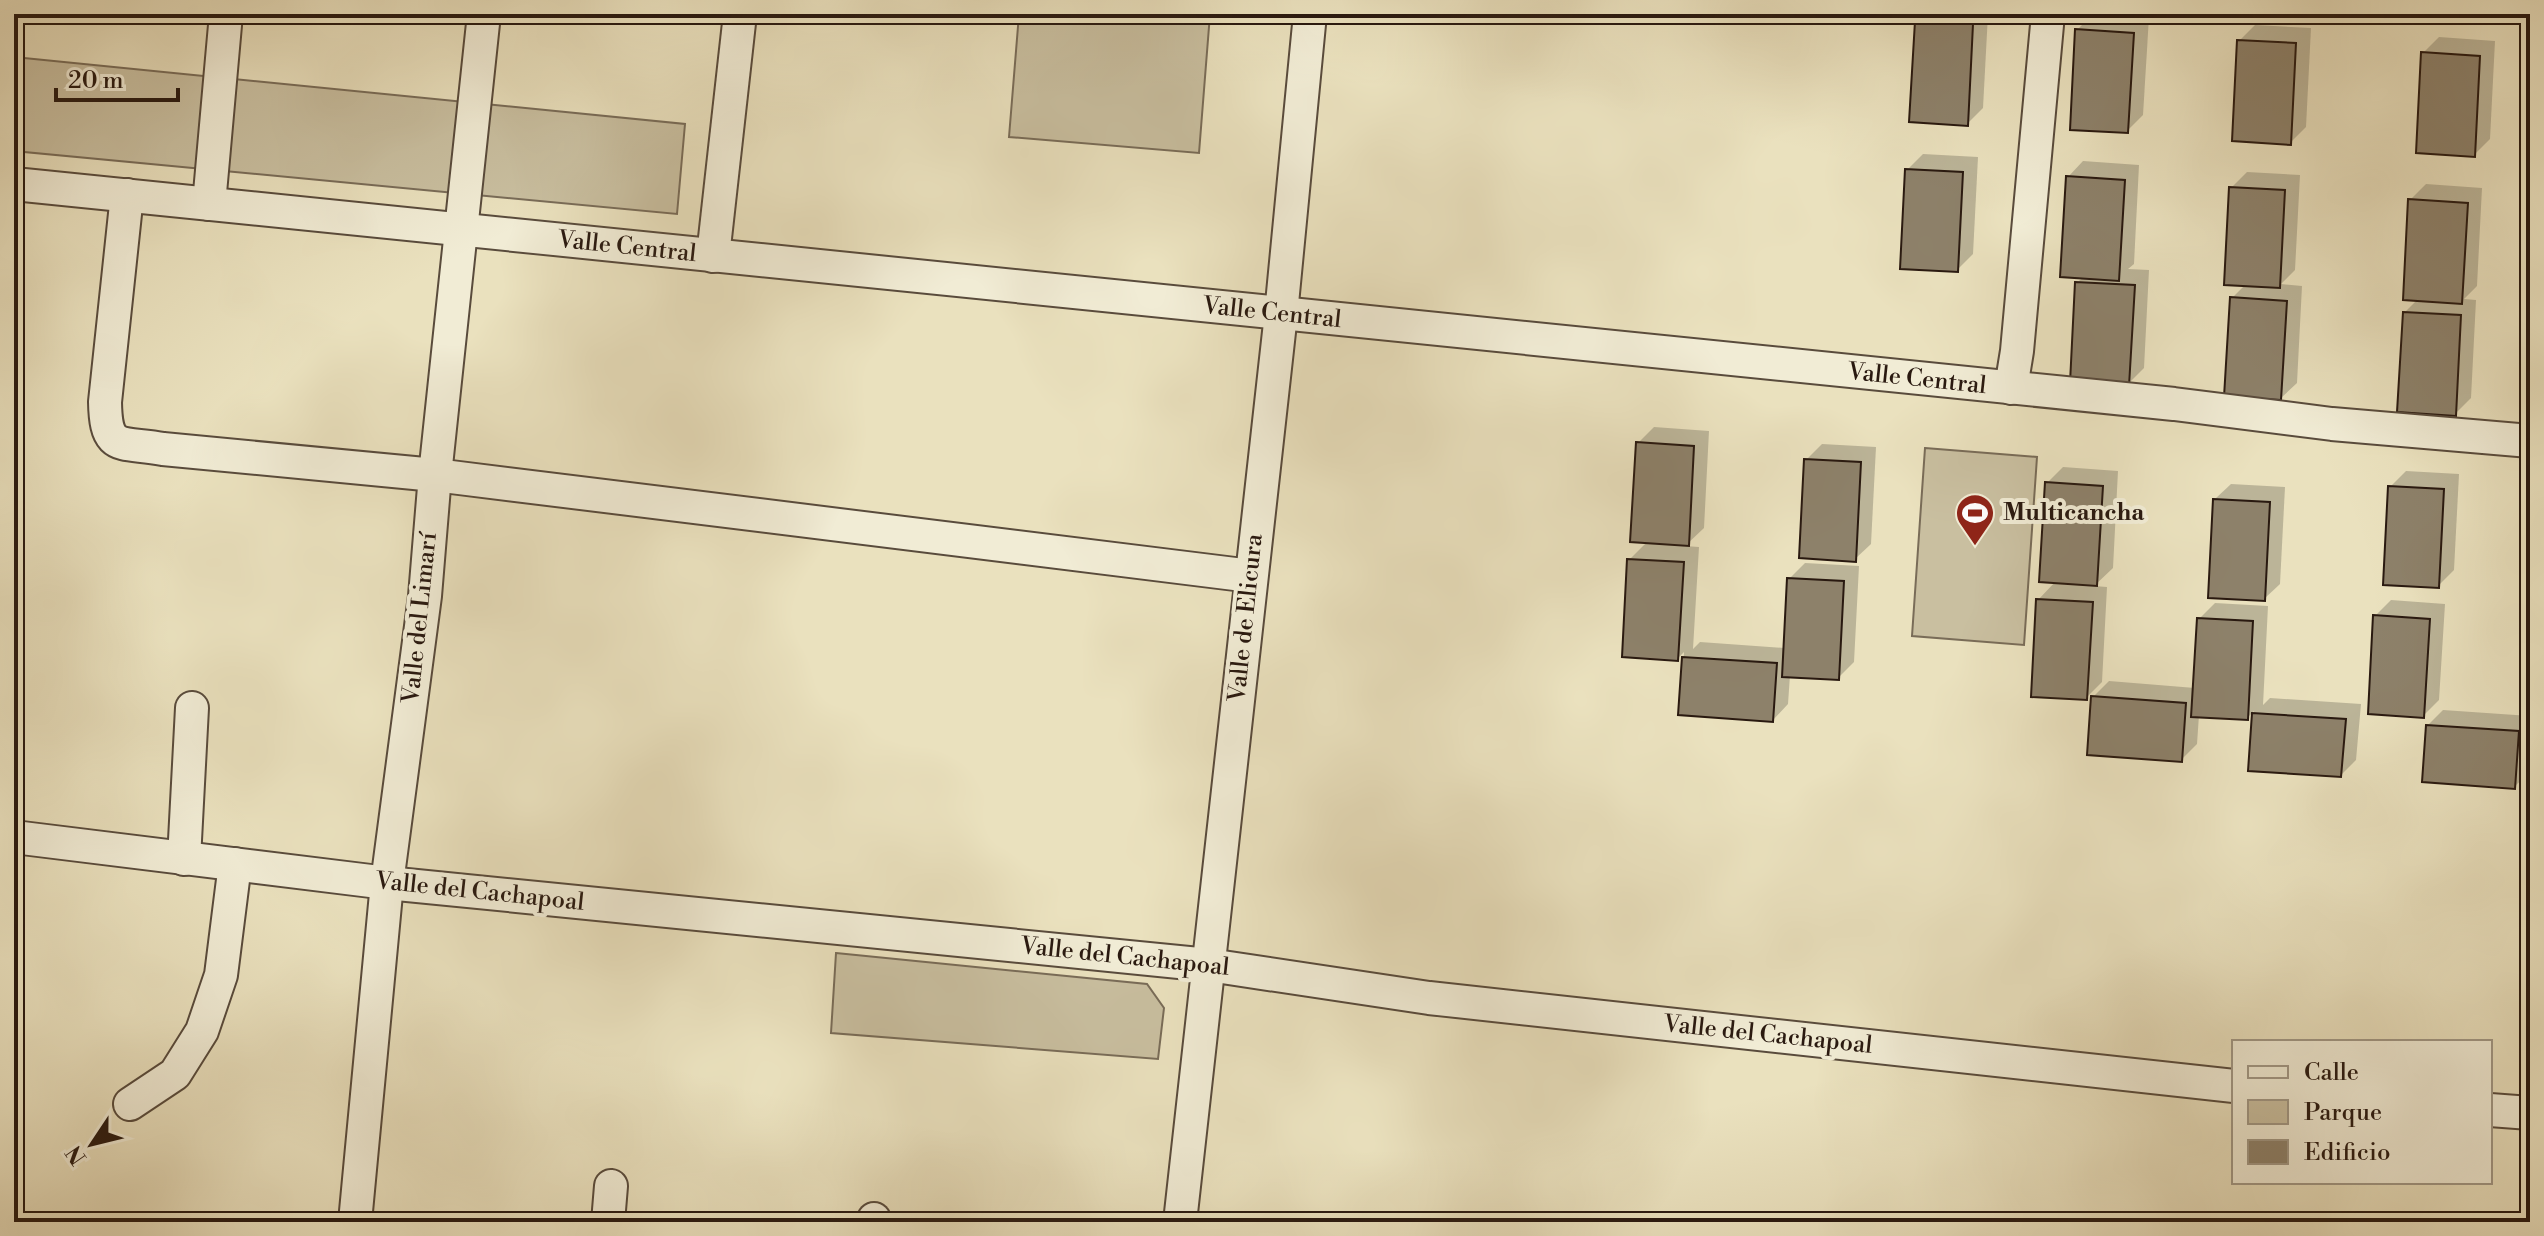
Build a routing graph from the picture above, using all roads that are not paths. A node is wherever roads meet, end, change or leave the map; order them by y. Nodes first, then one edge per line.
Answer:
1 (226, 14) edge
2 (484, 14) edge
3 (740, 14) edge
4 (1310, 14) edge
5 (2048, 14) edge
6 (14, 184) edge
7 (127, 195) junction
8 (209, 204) junction
9 (462, 230) junction
10 (713, 256) junction
11 (1281, 314) junction
12 (2011, 388) junction
13 (2530, 441) edge
14 (435, 475) junction
15 (1251, 576) junction
16 (192, 708) dead end
17 (14, 837) edge
18 (184, 859) junction
19 (235, 864) junction
20 (387, 883) junction
21 (1209, 965) junction
22 (2232, 1086) edge
23 (130, 1104) dead end
24 (2492, 1110) edge
25 (2530, 1113) edge
26 (611, 1186) dead end
27 (355, 1222) edge
28 (608, 1222) edge
29 (1180, 1222) edge

1 - 8 street
2 - 9 street, Valle del Limarí
3 - 10 street
4 - 11 street, Valle de Elicura
5 - 12 street
6 - 7 street, Valle Central
7 - 8 street, Valle Central
7 - 14 street
8 - 9 street, Valle Central
9 - 10 street, Valle Central
9 - 14 street, Valle del Limarí
10 - 11 street, Valle Central
11 - 12 street, Valle Central
11 - 15 street, Valle de Elicura
12 - 13 street, Valle Central
14 - 15 street
14 - 20 street, Valle del Limarí
15 - 21 street, Valle de Elicura
16 - 18 street
17 - 18 street, Valle del Cachapoal
18 - 19 street, Valle del Cachapoal
19 - 20 street, Valle del Cachapoal
19 - 23 street
20 - 21 street, Valle del Cachapoal
20 - 27 street, Valle del Limarí
21 - 22 street, Valle del Cachapoal
21 - 29 street, Valle de Elicura
24 - 25 street
26 - 28 street

